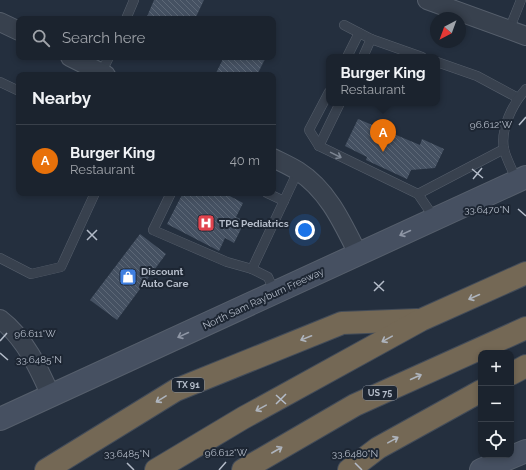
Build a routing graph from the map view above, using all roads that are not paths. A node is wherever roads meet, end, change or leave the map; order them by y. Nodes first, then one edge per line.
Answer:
1 (134, 0) edge
2 (427, 0) edge
3 (521, 0) edge
4 (127, 16) edge
5 (0, 22) edge
6 (344, 25) dead end
7 (16, 30) edge
8 (509, 30) junction
9 (359, 33) junction
10 (526, 36) edge
11 (371, 39) junction
12 (348, 54) edge
13 (364, 54) edge
14 (413, 54) edge
15 (80, 60) edge
16 (440, 63) edge
17 (105, 68) edge
18 (0, 82) edge
19 (526, 89) edge
20 (16, 90) edge
21 (326, 98) edge
22 (518, 98) junction
23 (339, 106) edge
24 (319, 146) junction
25 (504, 149) junction
26 (276, 160) edge
27 (298, 171) junction
28 (523, 181) edge
29 (418, 194) junction
30 (94, 196) edge
31 (170, 196) edge
32 (273, 196) edge
33 (284, 201) junction
34 (435, 219) junction
35 (358, 254) junction
36 (0, 258) edge
37 (252, 269) junction
38 (518, 277) edge
39 (276, 293) junction
40 (0, 319) edge
41 (422, 320) junction
42 (525, 328) edge
43 (526, 366) edge
44 (514, 372) edge
45 (478, 393) edge
46 (51, 396) junction
47 (0, 419) edge
48 (523, 456) edge
49 (46, 470) edge
50 (156, 470) edge
51 (243, 470) edge
52 (349, 470) edge
53 (481, 470) edge

1 - 4 lane
2 - 8 street
3 - 8 lane
5 - 7 street
6 - 9 lane
8 - 10 street
9 - 11 lane
9 - 12 lane
11 - 13 lane
11 - 14 lane
15 - 17 street
16 - 22 lane
18 - 20 lane
19 - 22 lane
21 - 24 lane
22 - 25 lane
23 - 24 lane
24 -> 29 lane
25 - 28 lane
25 - 29 lane
26 - 27 street
27 - 33 lane
27 - 35 street
28 - 34 main road, North Sam Rayburn Freeway
29 - 34 lane
30 - 36 lane
31 - 37 lane
32 - 33 lane
33 - 37 lane
34 -> 35 main road, North Sam Rayburn Freeway
35 - 39 main road, North Sam Rayburn Freeway
37 - 39 lane
38 -> 41 highway
39 -> 46 main road, North Sam Rayburn Freeway
40 - 46 street
41 -> 49 highway, TX 91
41 -> 50 highway
51 -> 42 highway, US 75
43 - 44 highway
52 -> 45 highway
46 - 47 main road, North Sam Rayburn Freeway
48 - 53 main road

